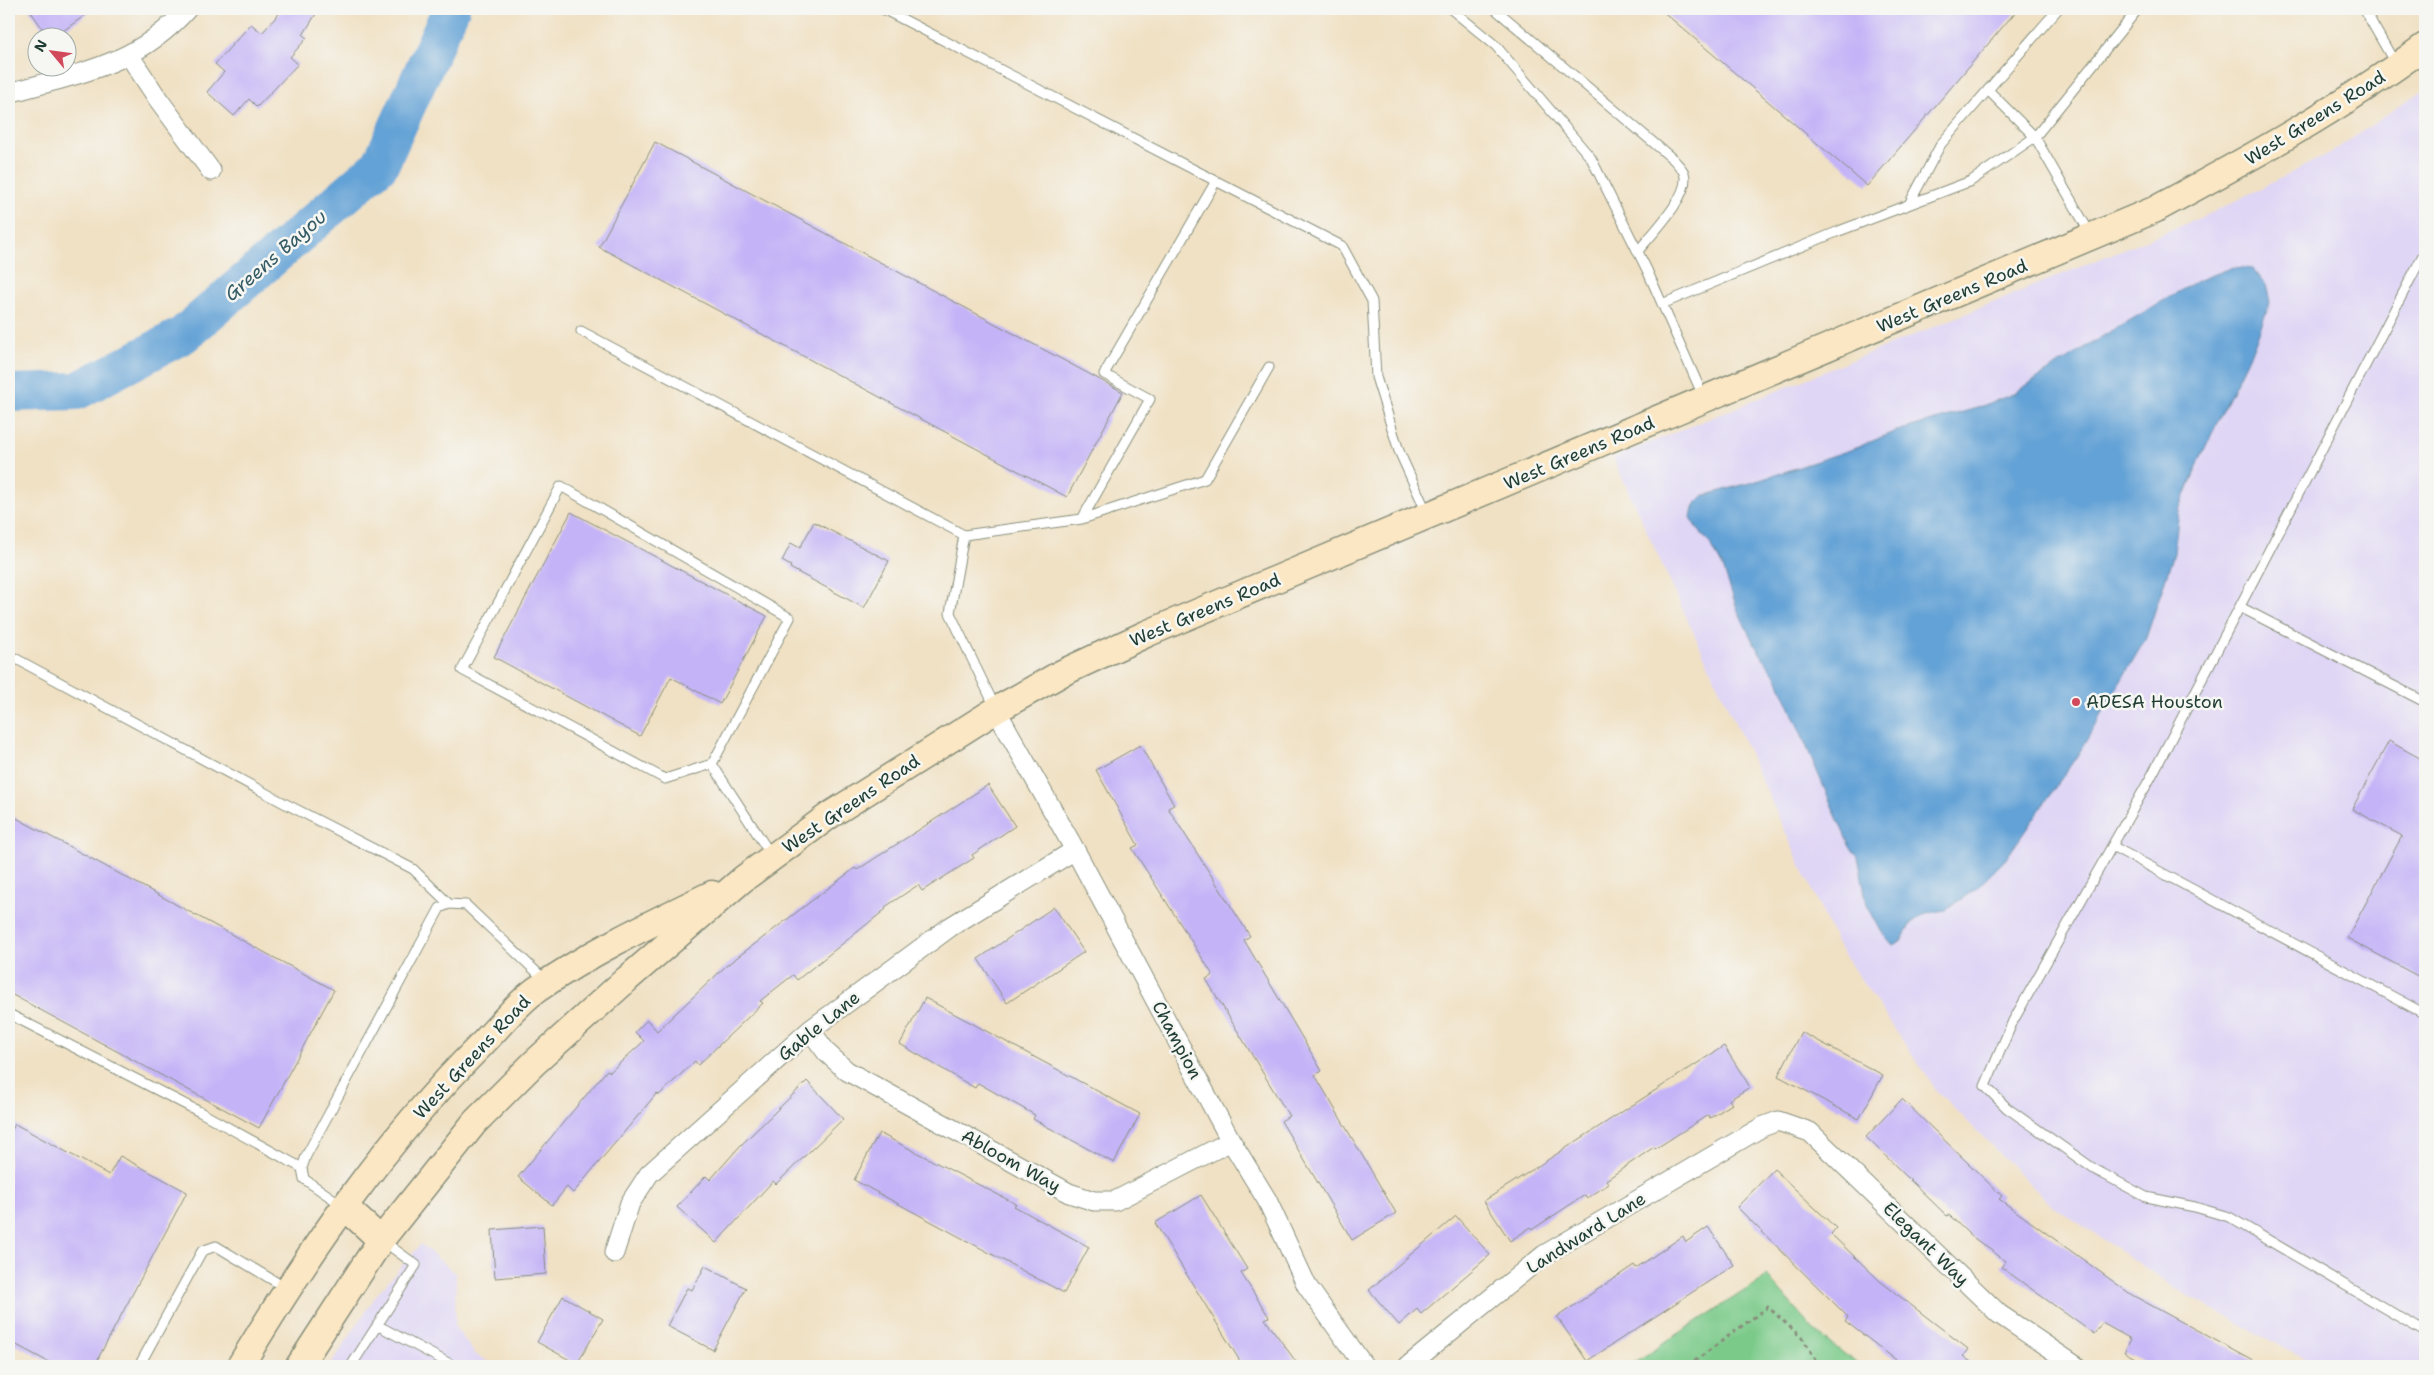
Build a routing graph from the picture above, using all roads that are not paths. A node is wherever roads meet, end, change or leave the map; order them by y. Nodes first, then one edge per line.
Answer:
1 (186, 9) edge
2 (883, 9) edge
3 (1452, 9) edge
4 (1495, 9) edge
5 (2058, 9) edge
6 (2138, 9) edge
7 (2364, 9) edge
8 (2425, 46) edge
9 (129, 55) junction
10 (2397, 67) junction
11 (1988, 90) junction
12 (9, 93) edge
13 (2035, 137) junction
14 (211, 172) dead end
15 (1216, 181) junction
16 (1909, 204) junction
17 (2092, 238) junction
18 (1638, 251) junction
19 (2425, 252) edge
20 (1662, 304) junction
21 (582, 331) dead end
22 (1269, 367) dead end
23 (1705, 400) junction
24 (1429, 516) junction
25 (1082, 519) junction
26 (964, 536) junction
27 (2240, 607) junction
28 (9, 654) edge
29 (2425, 702) edge
30 (996, 710) junction
31 (712, 764) junction
32 (2112, 846) junction
33 (1075, 850) junction
34 (772, 857) junction
35 (743, 879) junction
36 (449, 904) junction
37 (548, 982) junction
38 (9, 1014) edge
39 (2425, 1014) edge
40 (810, 1030) junction
41 (1778, 1121) joint
42 (1231, 1141) junction
43 (302, 1168) junction
44 (344, 1206) junction
45 (381, 1240) junction
46 (614, 1252) dead end
47 (288, 1289) junction
48 (377, 1325) junction
49 (2425, 1331) edge
50 (139, 1366) edge
51 (240, 1366) edge
52 (299, 1366) edge
53 (351, 1366) edge
54 (454, 1366) edge
55 (1364, 1366) edge
56 (1408, 1366) edge
57 (2076, 1366) edge

1 - 9 street
2 - 15 lane
3 - 18 lane
4 - 18 lane
5 - 11 lane
6 - 13 lane
7 - 10 lane
8 - 10 main road, West Greens Road
9 - 12 street
9 - 14 street
10 - 17 main road, West Greens Road
11 - 13 lane
11 - 16 lane
13 - 16 lane
13 - 17 lane
15 - 24 lane
15 - 25 lane
16 - 20 lane
17 - 23 main road, West Greens Road
18 - 20 lane
19 - 27 lane
20 - 23 lane
21 - 26 lane
22 - 25 lane
23 - 24 main road, West Greens Road
24 - 30 main road, West Greens Road
25 - 26 lane
26 - 30 lane
27 - 29 lane
27 - 32 lane
28 - 36 lane
30 - 33 street, Champion
30 - 34 main road, West Greens Road
31 - 31 lane
31 - 34 lane
32 - 39 lane
32 - 49 lane
33 - 40 street, Gable Lane
33 - 42 street, Champion
34 - 35 main road, West Greens Road
35 - 37 main road, West Greens Road
35 - 45 main road, West Greens Road
36 - 37 lane
36 - 43 lane
37 - 44 main road, West Greens Road
38 - 43 lane
40 - 42 street, Abloom Way
40 - 46 street, Gable Lane
41 - 56 street, Landward Lane
41 - 57 street, Elegant Way
42 - 55 street, Champion
43 - 44 lane
44 - 45 main road
44 - 47 main road, West Greens Road
45 - 48 lane
45 - 52 main road, West Greens Road
47 - 50 lane
47 - 51 main road, West Greens Road
48 - 53 lane
48 - 54 lane

